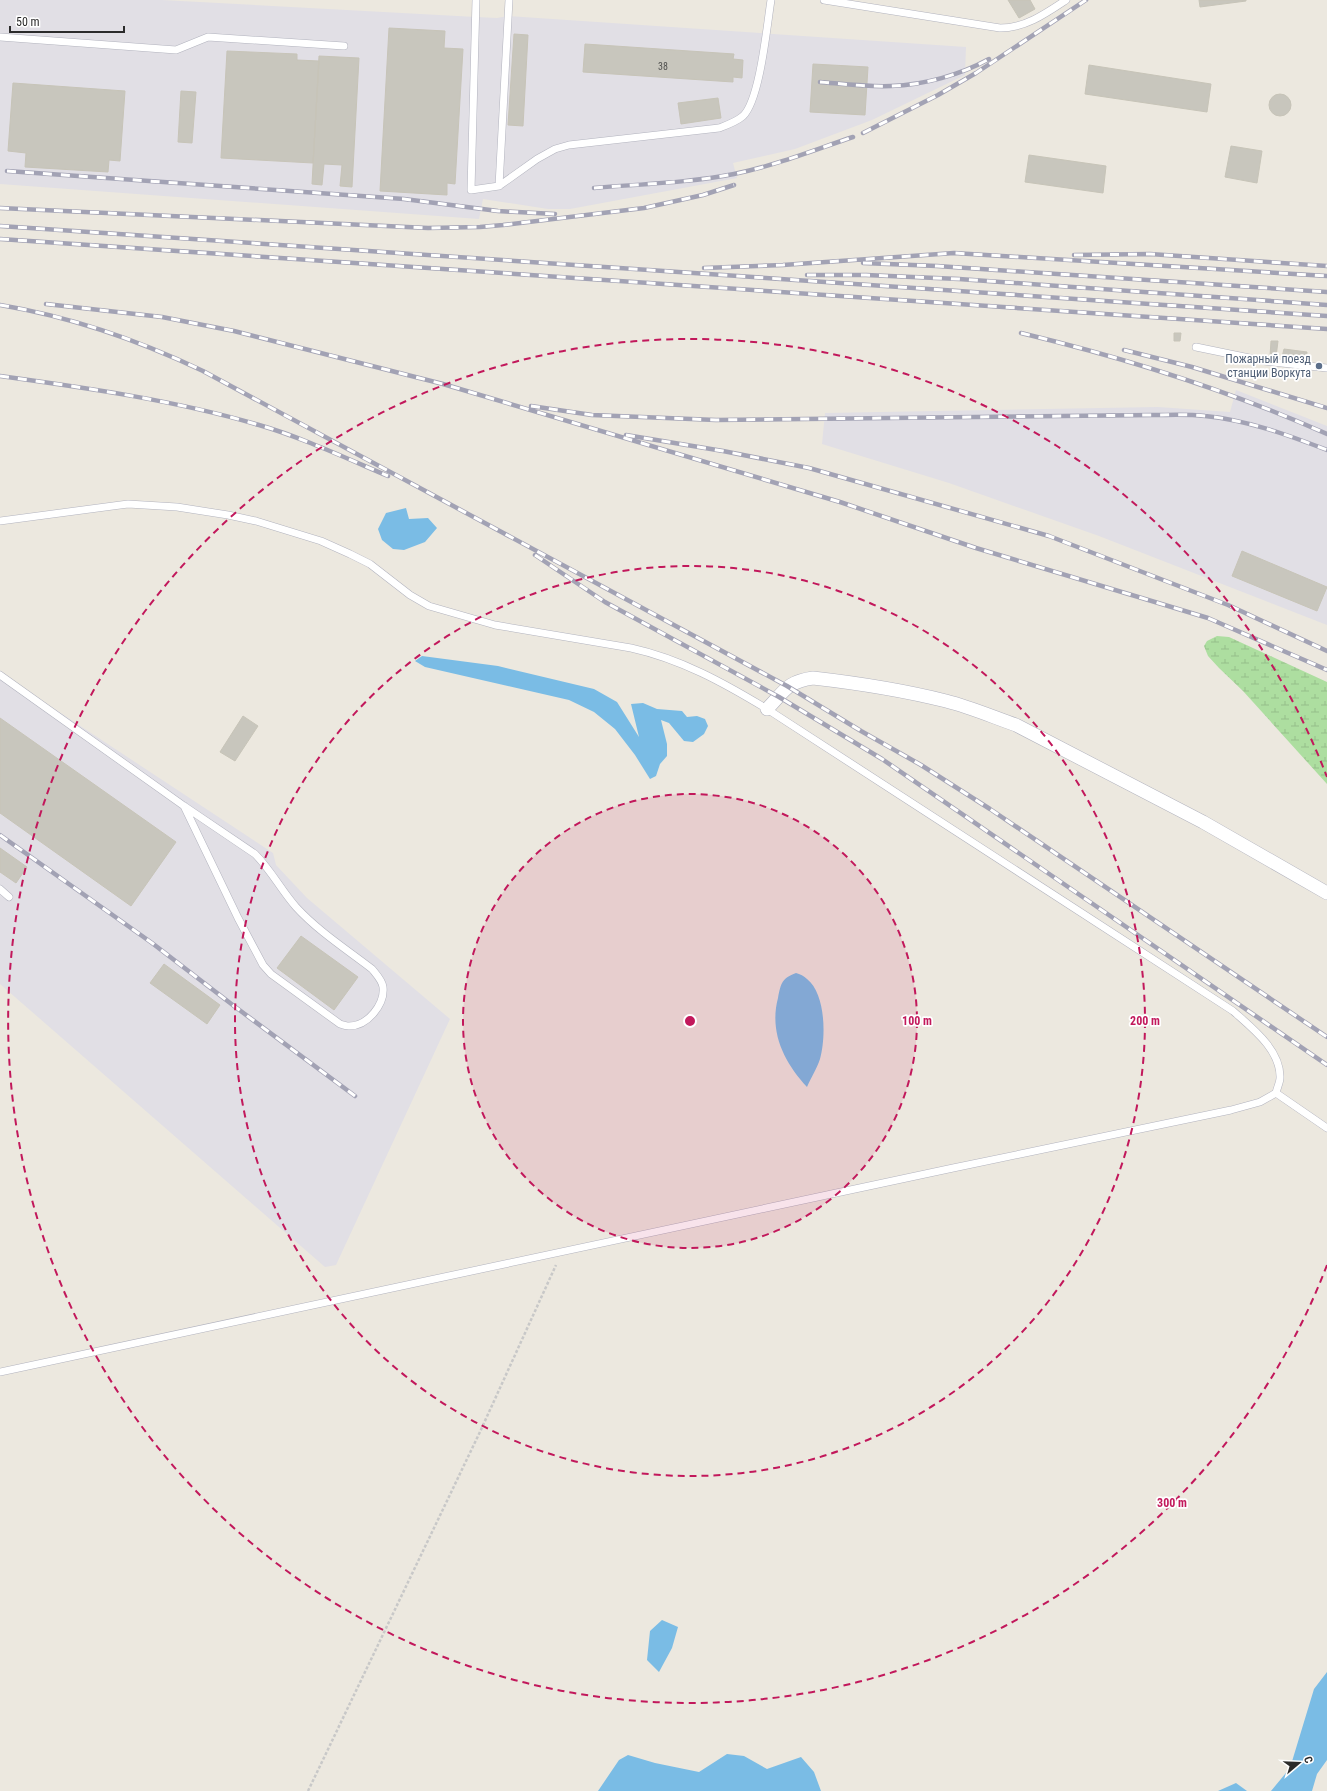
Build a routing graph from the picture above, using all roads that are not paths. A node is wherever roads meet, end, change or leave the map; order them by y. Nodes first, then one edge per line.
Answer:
1 (476, 0) edge
2 (508, 0) edge
3 (771, 0) edge
4 (824, 0) edge
5 (1066, 0) edge
6 (0, 37) edge
7 (344, 46) dead end
8 (499, 186) junction
9 (1196, 347) dead end
10 (1327, 368) edge
11 (0, 521) edge
12 (0, 676) edge
13 (767, 709) junction
14 (184, 806) junction
15 (0, 889) edge
16 (1327, 893) edge
17 (9, 897) dead end
18 (1276, 1093) junction
19 (1327, 1128) edge
20 (0, 1372) edge

1 - 8 lane
2 - 8 lane
3 - 8 lane
4 - 5 lane
6 - 7 lane
9 - 10 lane
11 - 13 lane
12 - 14 lane
13 - 16 street
13 - 18 lane
14 - 14 lane
15 - 17 lane
18 - 19 lane
18 - 20 lane

